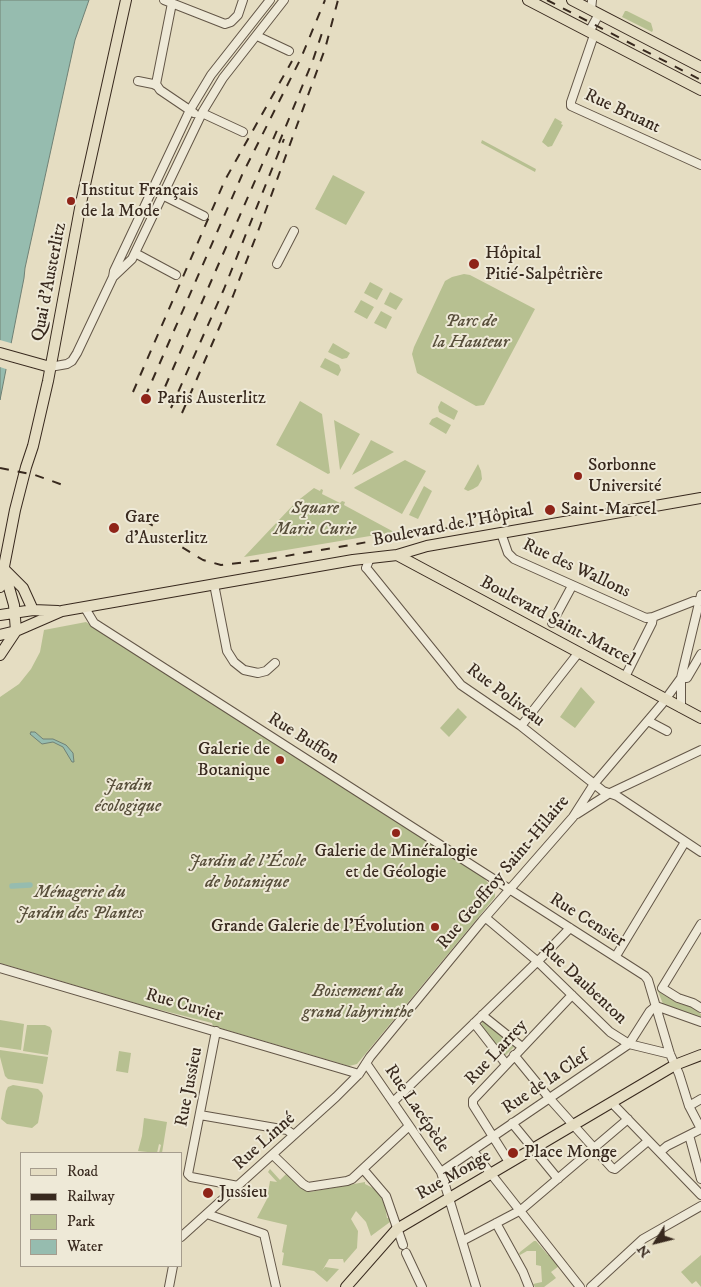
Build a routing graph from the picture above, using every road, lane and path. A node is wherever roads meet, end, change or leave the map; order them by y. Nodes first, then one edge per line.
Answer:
1 (126, 0) edge
2 (243, 0) edge
3 (270, 0) edge
4 (284, 0) edge
5 (528, 0) edge
6 (572, 0) edge
7 (168, 2) edge
8 (594, 8) edge
9 (246, 30) junction
10 (592, 34) junction
11 (256, 37) junction
12 (289, 51) dead end
13 (701, 66) edge
14 (138, 82) dead end
15 (157, 86) junction
16 (701, 90) edge
17 (190, 110) junction
18 (201, 115) junction
19 (243, 132) dead end
20 (701, 165) edge
21 (162, 195) junction
22 (204, 216) dead end
23 (294, 230) dead end
24 (135, 253) junction
25 (276, 264) dead end
26 (176, 275) dead end
27 (113, 277) junction
28 (0, 353) edge
29 (46, 365) junction
30 (701, 498) edge
31 (501, 533) junction
32 (397, 555) junction
33 (370, 558) junction
34 (4, 569) junction
35 (214, 584) junction
36 (572, 586) junction
37 (0, 587) edge
38 (700, 598) edge
39 (85, 608) junction
40 (33, 610) junction
41 (62, 611) junction
42 (15, 613) junction
43 (0, 615) edge
44 (653, 618) junction
45 (552, 623) dead end
46 (16, 631) junction
47 (0, 634) edge
48 (579, 652) junction
49 (687, 652) junction
50 (0, 655) edge
51 (700, 655) edge
52 (275, 663) dead end
53 (625, 677) junction
54 (682, 678) junction
55 (666, 699) junction
56 (681, 708) junction
57 (701, 718) edge
58 (648, 720) junction
59 (521, 726) junction
60 (667, 731) dead end
61 (701, 750) edge
62 (594, 784) junction
63 (610, 793) junction
64 (573, 817) junction
65 (685, 842) junction
66 (701, 852) edge
67 (510, 890) junction
68 (486, 918) junction
69 (701, 924) edge
70 (570, 928) junction
71 (616, 956) junction
72 (537, 961) junction
73 (0, 968) edge
74 (572, 995) junction
75 (656, 1006) junction
76 (701, 1008) edge
77 (482, 1015) junction
78 (701, 1022) edge
79 (474, 1023) junction
80 (216, 1031) junction
81 (629, 1044) junction
82 (522, 1047) junction
83 (670, 1054) junction
84 (514, 1055) junction
85 (701, 1055) edge
86 (366, 1064) junction
87 (506, 1064) junction
88 (675, 1066) junction
89 (359, 1074) junction
90 (550, 1099) junction
91 (701, 1099) edge
92 (393, 1102) junction
93 (612, 1103) junction
94 (689, 1106) junction
95 (200, 1115) junction
96 (628, 1119) junction
97 (512, 1124) junction
98 (409, 1126) junction
99 (573, 1126) junction
100 (701, 1129) edge
101 (294, 1135) junction
102 (689, 1135) junction
103 (493, 1137) junction
104 (648, 1141) junction
105 (594, 1148) junction
106 (533, 1149) junction
107 (474, 1151) junction
108 (660, 1152) junction
109 (273, 1154) junction
110 (509, 1162) junction
111 (363, 1169) junction
112 (441, 1172) junction
113 (491, 1173) junction
114 (558, 1179) junction
115 (701, 1180) edge
116 (238, 1186) junction
117 (699, 1192) edge
118 (448, 1197) junction
119 (701, 1206) edge
120 (521, 1210) junction
121 (207, 1214) junction
122 (496, 1223) junction
123 (396, 1228) junction
124 (182, 1236) edge
125 (462, 1241) junction
126 (172, 1267) edge
127 (169, 1287) edge
128 (276, 1287) edge
129 (346, 1287) edge
130 (422, 1287) edge
131 (476, 1287) edge
132 (529, 1287) edge
133 (580, 1287) edge
134 (591, 1287) edge

1 - 29 main road, Quai d'Austerlitz
2 - 7 street
3 - 9 street
4 - 11 street
5 - 10 main road
6 - 8 main road
7 - 15 street
8 - 10 street
8 - 13 main road
9 - 11 street
9 - 17 street
10 - 16 main road
10 - 20 street, Rue Bruant
11 - 12 street
11 - 18 street
14 - 15 street
15 - 17 street
17 - 18 street
17 - 27 street
18 - 19 street
18 - 21 street
21 - 22 street
21 - 24 street
23 - 25 street
24 - 26 street
24 - 27 street
27 - 29 street
28 - 29 main road
29 - 34 main road, Quai d'Austerlitz
30 - 31 main road, Boulevard de l'Hôpital
31 - 32 main road, Boulevard de l'Hôpital
31 - 36 street, Rue des Wallons
32 - 33 main road, Boulevard de l'Hôpital
32 - 48 main road, Boulevard Saint-Marcel
33 - 35 main road, Boulevard de l'Hôpital
33 - 59 street, Rue Poliveau
34 - 37 main road, Quai d'Austerlitz
34 - 40 main road
34 - 42 main road
35 - 39 main road, Boulevard de l'Hôpital
35 - 52 street
36 - 44 street, Rue des Wallons
36 - 45 street
38 - 44 street
38 - 49 street
39 - 41 main road, Boulevard de l'Hôpital
39 - 67 street, Rue Buffon
40 - 41 main road
40 - 42 main road
41 - 46 main road, Boulevard de l'Hôpital
42 - 43 main road
42 - 46 main road
44 - 53 street
46 - 47 main road, Boulevard de l'Hôpital
46 - 50 main road
48 - 53 main road, Boulevard Saint-Marcel
48 - 59 street
49 - 51 street
49 - 54 street
51 - 54 street, Rue Geoffroy Saint-Hilaire
53 - 55 main road, Boulevard Saint-Marcel
54 - 55 street, Rue Geoffroy Saint-Hilaire
54 - 56 street
55 - 56 main road, Boulevard Saint-Marcel
55 - 58 street, Rue Geoffroy Saint-Hilaire
56 - 57 main road, Boulevard Saint-Marcel
58 - 60 street
58 - 62 street, Rue Geoffroy Saint-Hilaire
59 - 62 street, Rue Poliveau
61 - 63 street
62 - 63 street, Rue Poliveau
62 - 64 street, Rue Geoffroy Saint-Hilaire
63 - 64 street
63 - 65 street, Rue Poliveau
64 - 67 street, Rue Geoffroy Saint-Hilaire
65 - 66 street, Rue Poliveau
65 - 71 street
67 - 68 street, Rue Geoffroy Saint-Hilaire
67 - 70 street, Rue Censier
68 - 72 street, Rue Daubenton
68 - 86 street, Rue Geoffroy Saint-Hilaire
69 - 76 street
70 - 71 street, Rue Censier
70 - 72 street
71 - 75 street, Rue Censier
72 - 74 street, Rue Daubenton
72 - 77 street
73 - 80 street, Rue Cuvier
74 - 81 street, Rue Daubenton
74 - 82 street, Rue Larrey
75 - 78 street
75 - 81 street, Rue de la Clef
75 - 83 street
77 - 79 street
77 - 82 street
79 - 87 street
79 - 92 street
80 - 89 street, Rue Cuvier
80 - 95 street, Rue Jussieu
81 - 83 street, Rue Daubenton
81 - 90 street, Rue de la Clef
82 - 84 street, Rue Larrey
83 - 88 street
84 - 87 street, Rue Larrey
84 - 90 street
85 - 88 main road, Rue Monge
86 - 89 street, Rue Linné
86 - 92 street, Rue Lacépède
87 - 103 street, Rue Larrey
88 - 93 main road, Rue Monge
88 - 94 street
89 - 101 street, Rue Linné
90 - 97 street, Rue de la Clef
90 - 99 street
91 - 94 street
92 - 98 street, Rue Lacépède
93 - 96 street
93 - 99 main road, Rue Monge
94 - 100 street
95 - 101 street
95 - 116 street, Rue Jussieu
96 - 104 street
96 - 105 street
97 - 103 street, Rue de la Clef
97 - 106 street
98 - 111 street
98 - 112 street, Rue Lacépède
99 - 105 street
99 - 106 main road, Rue Monge
100 - 102 street
101 - 109 street, Rue Linné
102 - 108 street
102 - 115 street
103 - 107 street, Rue de la Clef
103 - 110 street, Rue Larrey
104 - 105 street
104 - 108 street
105 - 114 street
106 - 110 main road, Rue Monge
106 - 114 street
107 - 112 street, Rue de la Clef
107 - 113 street
108 - 117 street
109 - 111 street
109 - 116 street, Rue Linné
110 - 113 main road, Rue Monge
111 - 123 street
112 - 118 street, Rue Lacépède
113 - 118 main road, Rue Monge
113 - 120 street
114 - 120 street
115 - 117 street
116 - 121 street, Rue Linné
118 - 123 main road, Rue Monge
118 - 125 street, Rue Lacépède
119 - 134 street
120 - 122 street
120 - 133 street
121 - 124 street, Rue Linné
121 - 128 street
122 - 125 street
122 - 132 street
123 - 129 main road, Rue Monge
123 - 130 street
125 - 131 street, Rue Lacépède
126 - 127 street

